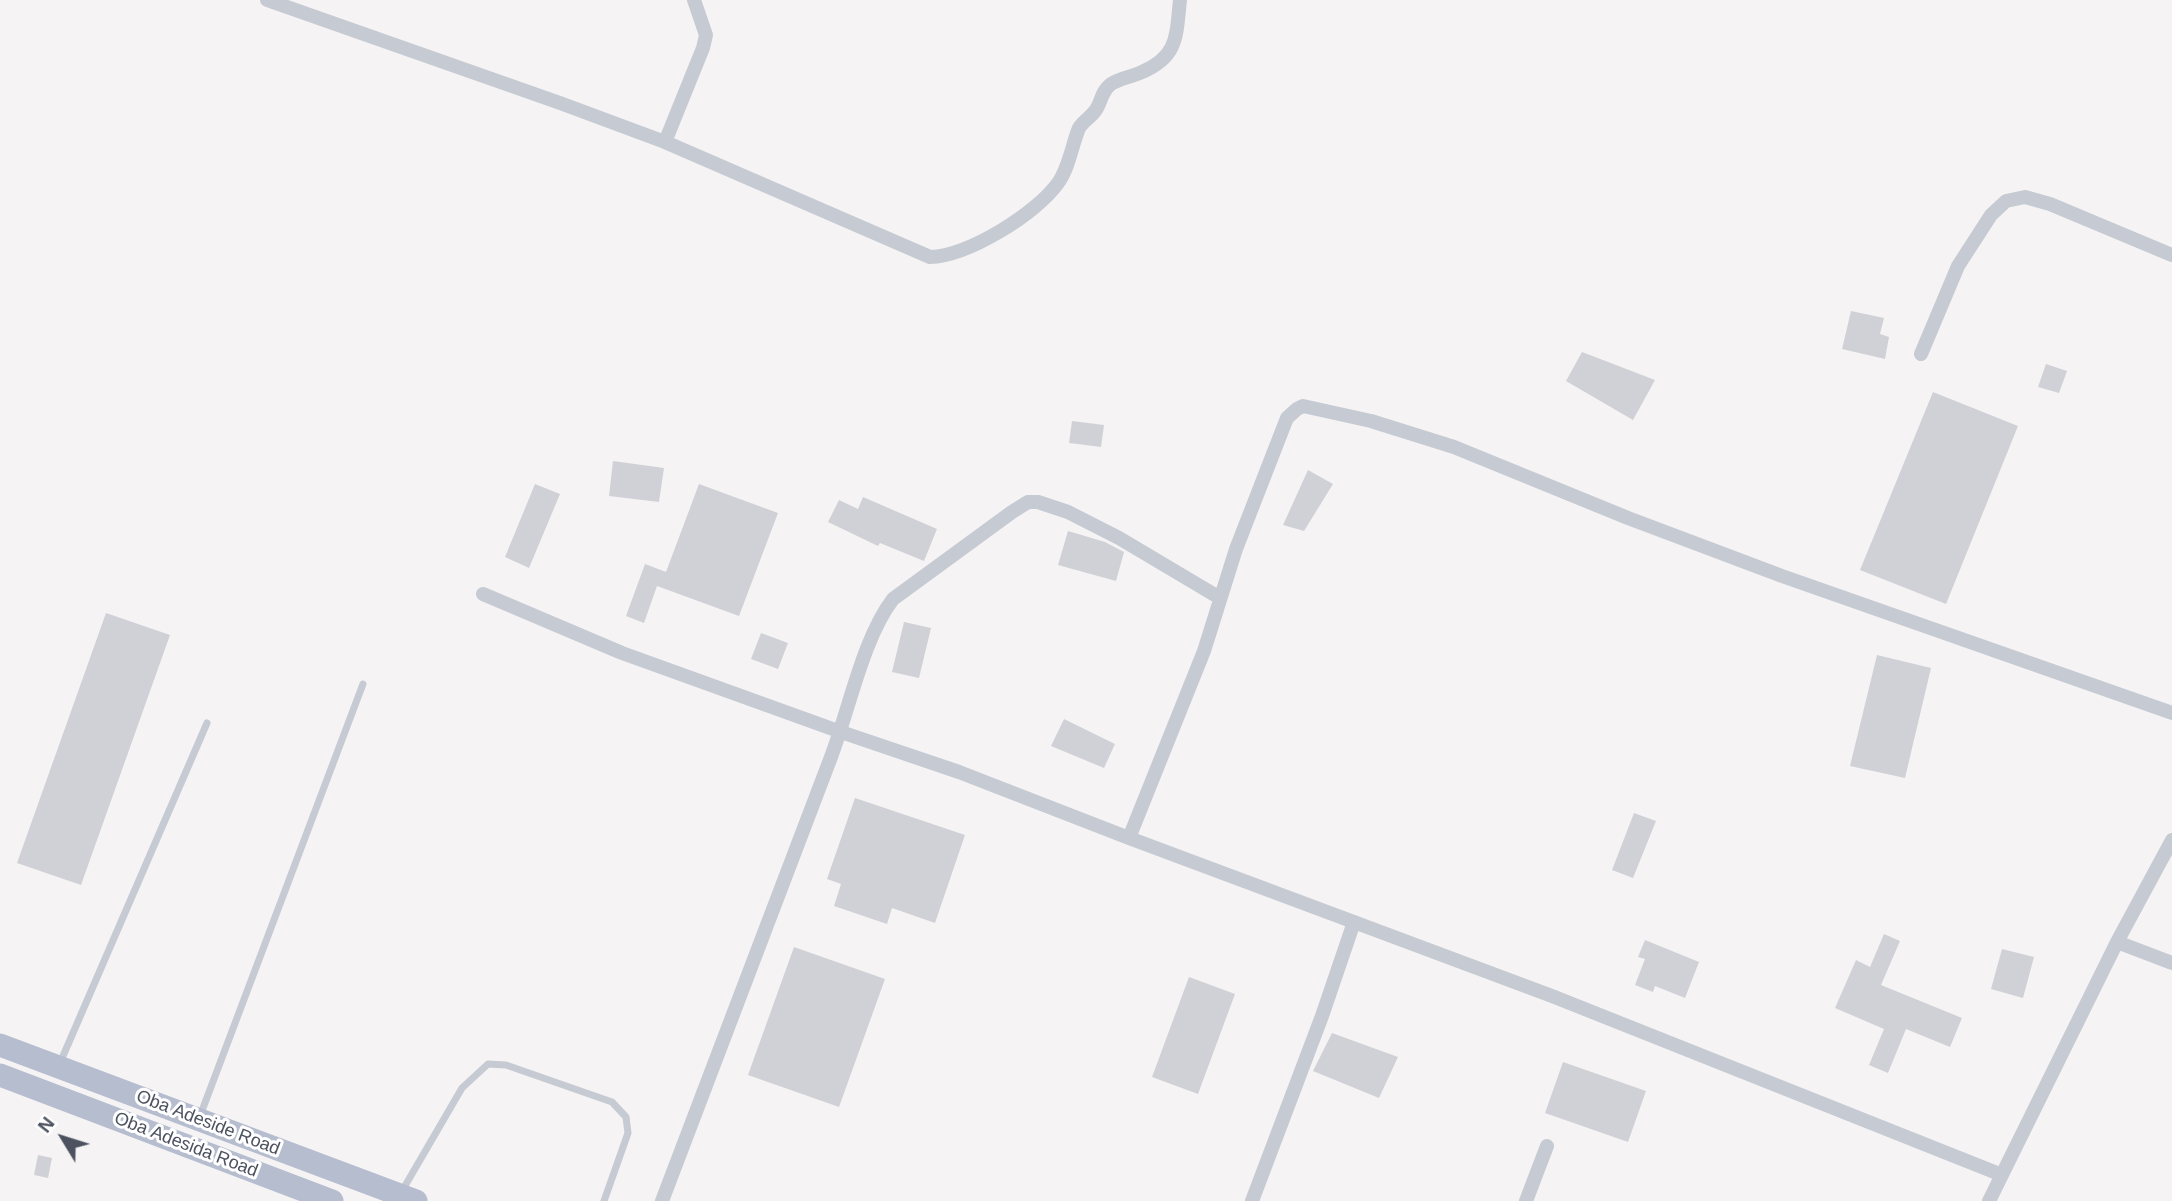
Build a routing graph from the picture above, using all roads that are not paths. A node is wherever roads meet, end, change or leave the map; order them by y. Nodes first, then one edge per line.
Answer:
1 (267, 0) edge
2 (694, 0) edge
3 (1180, 0) edge
4 (665, 142) junction
5 (2172, 255) edge
6 (1921, 354) dead end
7 (483, 594) dead end
8 (1220, 598) junction
9 (363, 684) dead end
10 (2172, 713) edge
11 (207, 723) dead end
12 (841, 732) junction
13 (1129, 838) junction
14 (2172, 840) edge
15 (1354, 922) junction
16 (2117, 942) junction
17 (2172, 962) edge
18 (0, 1045) edge
19 (59, 1067) junction
20 (0, 1075) edge
21 (199, 1120) junction
22 (1547, 1146) dead end
23 (318, 1165) junction
24 (2002, 1175) junction
25 (307, 1196) edge
26 (408, 1198) edge
27 (332, 1201) edge
28 (604, 1201) edge
29 (662, 1201) edge
30 (1252, 1201) edge
31 (1526, 1201) edge
32 (1989, 1201) edge

1 - 4 street
2 - 4 street
3 - 4 street
5 - 6 street
7 - 12 street
8 - 10 street
8 - 12 street
8 - 13 street
9 - 21 lane
11 - 19 lane
12 - 13 street
12 - 29 street
13 - 15 street
14 - 16 street
15 - 24 street
15 - 30 street
16 - 17 street
16 - 24 street
18 - 19 main road, Oba Adeside Road
19 - 21 main road, Oba Adeside Road
20 - 25 main road, Oba Adesida Road
21 - 23 main road, Oba Adeside Road
22 - 31 street
23 - 25 street
23 - 26 main road, Oba Adeside Road
24 - 32 street
25 - 27 main road, Oba Adesida Road
26 - 28 lane

